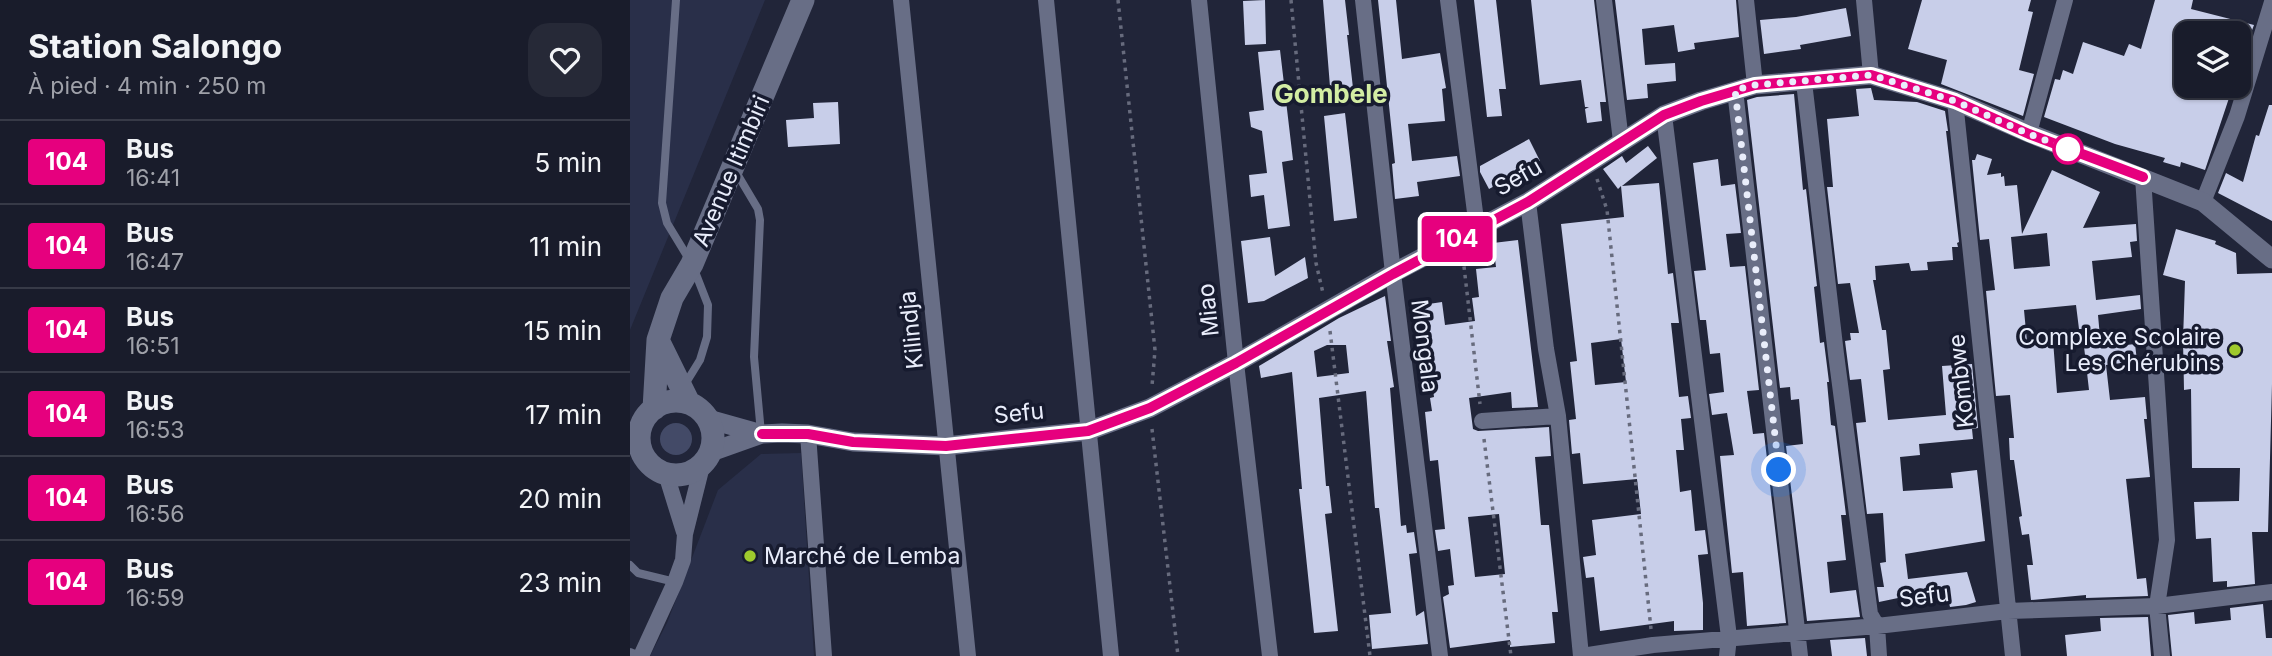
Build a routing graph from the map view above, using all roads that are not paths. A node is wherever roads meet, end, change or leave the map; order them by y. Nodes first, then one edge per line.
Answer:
1 (676, 0) edge
2 (803, 0) edge
3 (901, 0) edge
4 (1046, 0) edge
5 (1199, 0) edge
6 (1363, 0) edge
7 (1448, 0) edge
8 (1604, 0) edge
9 (1746, 0) edge
10 (1864, 0) edge
11 (2065, 0) edge
12 (2272, 2) edge
13 (1871, 75) junction
14 (1804, 82) junction
15 (1755, 85) junction
16 (1735, 90) junction
17 (1955, 101) junction
18 (1664, 115) junction
19 (2029, 134) junction
20 (1621, 141) junction
21 (733, 167) junction
22 (2143, 177) junction
23 (1528, 202) junction
24 (2203, 202) junction
25 (1469, 233) junction
26 (2272, 259) edge
27 (692, 264) junction
28 (1393, 274) junction
29 (658, 340) junction
30 (1236, 363) junction
31 (685, 396) junction
32 (1558, 416) junction
33 (643, 417) edge
34 (708, 419) junction
35 (1482, 421) road end
36 (1088, 431) junction
37 (762, 434) junction
38 (808, 434) junction
39 (946, 446) junction
40 (638, 459) edge
41 (706, 459) junction
42 (666, 474) junction
43 (685, 534) junction
44 (630, 565) edge
45 (676, 582) junction
46 (2272, 592) edge
47 (2157, 606) junction
48 (2008, 611) junction
49 (1877, 626) junction
50 (1798, 633) junction
51 (1729, 638) junction
52 (630, 652) edge
53 (641, 656) edge
54 (824, 656) edge
55 (968, 656) edge
56 (1111, 656) edge
57 (1270, 656) edge
58 (1440, 656) edge
59 (1581, 656) edge
60 (1727, 656) edge
61 (1800, 656) edge
62 (1880, 656) edge
63 (2013, 656) edge
64 (2162, 656) edge

1 - 27 lane
2 - 21 main road, Avenue Itimbiri
3 - 39 street, Kilindja
4 - 36 street
5 - 30 street, Miao
6 - 28 street, Mongala
7 - 25 street
8 - 20 street
9 - 15 street
10 - 13 street
11 - 19 street
12 - 24 street
13 - 14 street, Sefu
13 - 17 street, Sefu
14 - 15 street, Sefu
14 - 49 street
15 - 16 street, Sefu
16 - 18 street, Sefu
16 - 50 street
17 - 19 street, Sefu
17 - 48 street, Kombwe
18 - 20 street, Sefu
18 - 51 street
19 - 22 street, Sefu
20 - 23 street, Sefu
21 - 27 main road, Avenue Itimbiri
21 - 37 lane
22 - 24 street, Sefu
22 - 47 street
23 - 25 street, Sefu
23 - 32 street
24 - 26 street, Sefu
25 - 28 street, Sefu
27 - 29 main road, Avenue Itimbiri
27 - 31 lane
28 - 30 street, Sefu
28 - 58 street, Mongala
29 - 31 main road
29 - 33 main road, Avenue Itimbiri
30 - 36 street, Sefu
30 - 57 street, Miao
31 - 33 main road
31 - 34 main road
32 - 35 street
32 - 59 street
33 - 40 main road
34 - 37 street
34 - 41 main road
36 - 39 street, Sefu
36 - 56 street
37 - 38 street, Sefu
37 - 41 street
38 - 39 street, Sefu
38 - 54 street
39 - 55 street, Kilindja
40 - 42 main road
41 - 42 main road
41 - 43 street
42 - 43 street
43 - 45 street
44 - 45 lane
45 - 53 street
46 - 47 street, Sefu
47 - 48 street, Sefu
47 - 64 street
48 - 49 street, Sefu
48 - 63 street, Kombwe
49 - 50 street, Sefu
49 - 62 street
50 - 51 street, Sefu
50 - 61 street
51 - 59 street, Sefu
51 - 60 street
52 - 53 lane

